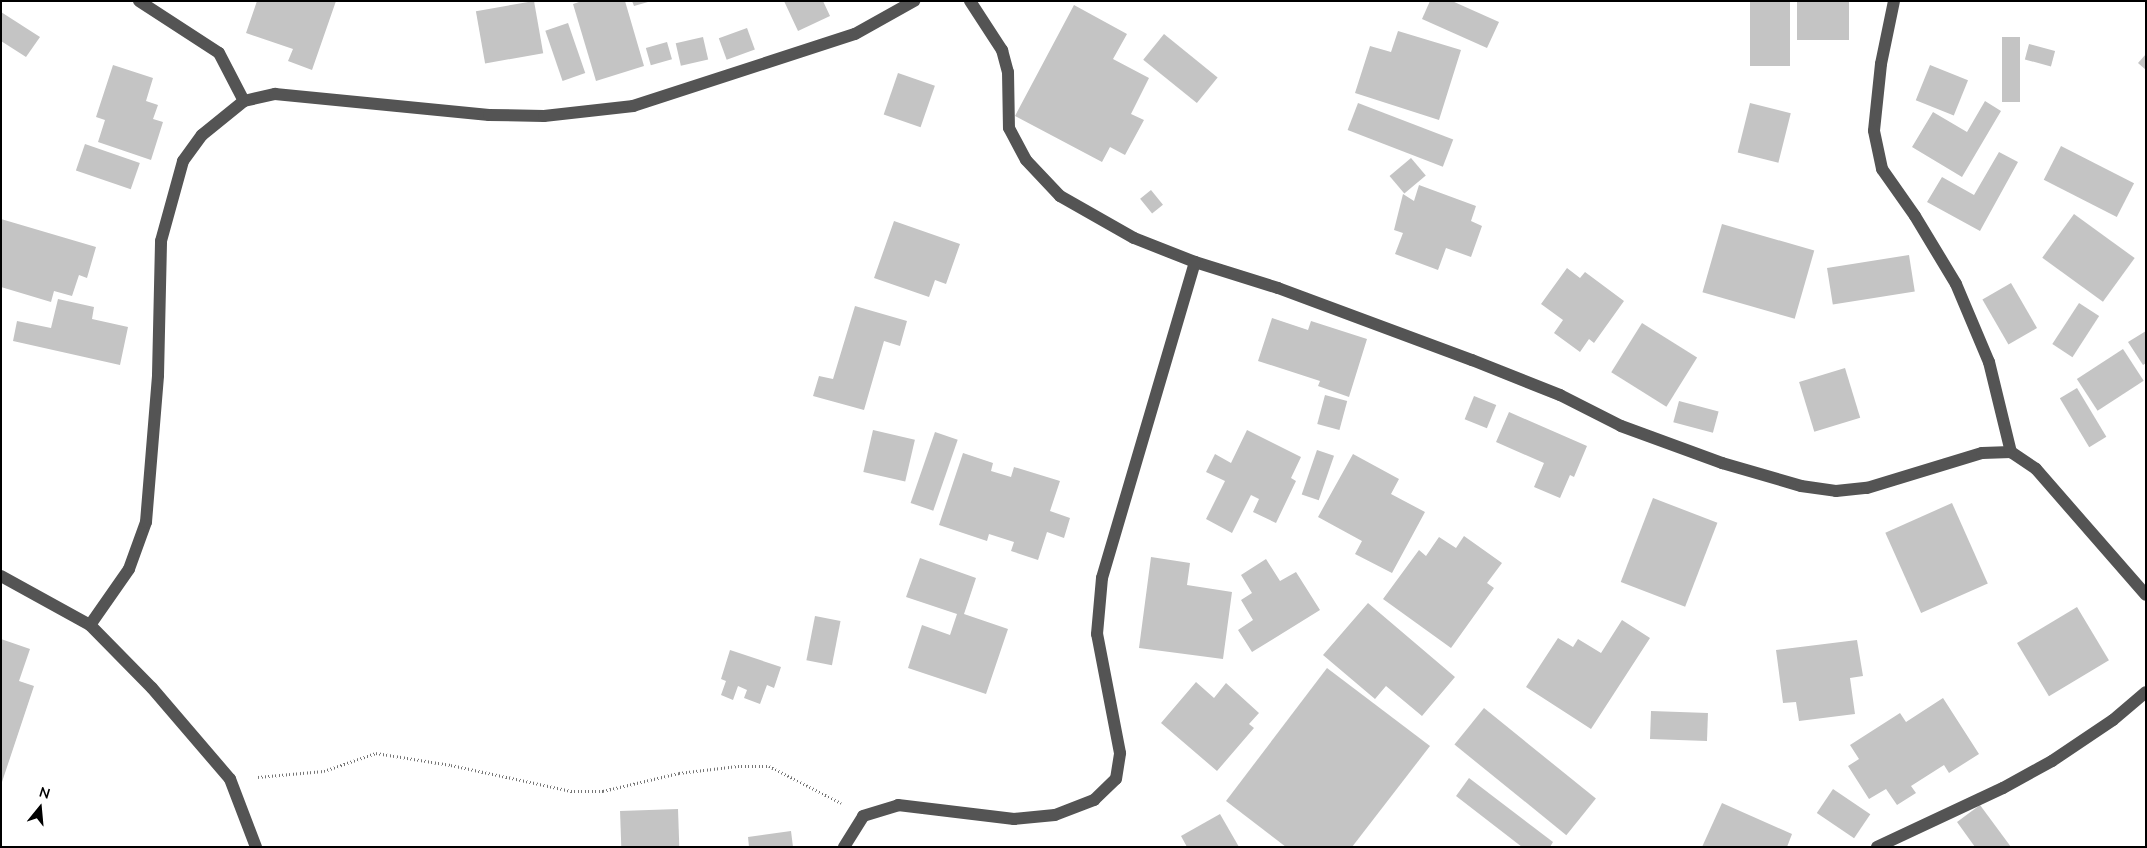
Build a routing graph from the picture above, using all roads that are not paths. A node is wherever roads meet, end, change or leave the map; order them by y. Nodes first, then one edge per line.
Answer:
1 (139, 1) edge
2 (914, 1) edge
3 (970, 1) edge
4 (1894, 1) edge
5 (244, 101) junction
6 (1196, 262) junction
7 (2011, 452) junction
8 (1, 576) edge
9 (2146, 596) edge
10 (90, 625) junction
11 (2146, 692) edge
12 (256, 847) edge
13 (844, 847) edge
14 (1878, 847) edge

1 - 5 street
2 - 5 street
3 - 6 street
4 - 7 street
5 - 10 street
6 - 7 street
6 - 13 street
7 - 9 street
8 - 10 street
10 - 12 street
11 - 14 street

